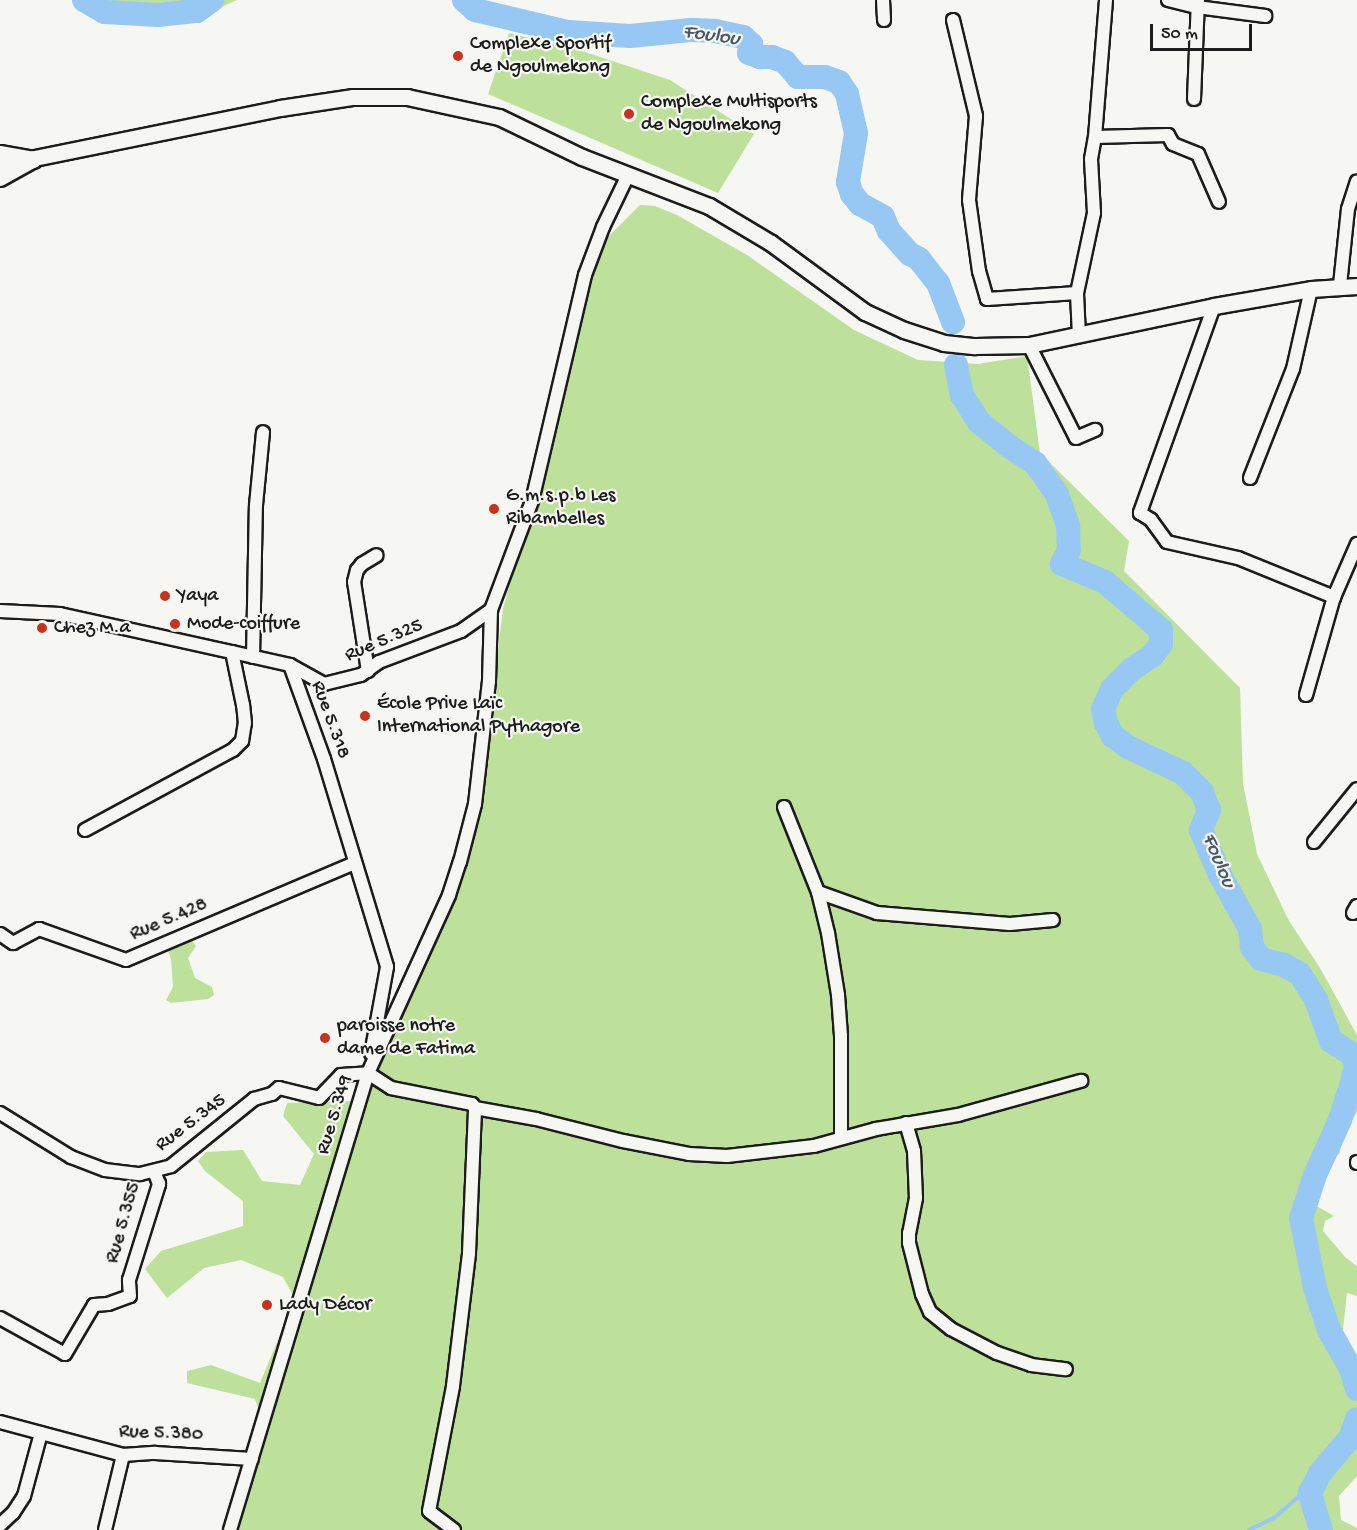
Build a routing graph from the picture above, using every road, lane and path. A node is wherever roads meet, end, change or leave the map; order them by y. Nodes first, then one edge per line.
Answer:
1 (883, 0) edge
2 (1106, 0) edge
3 (1168, 0) edge
4 (1197, 4) edge
5 (1265, 16) dead end
6 (884, 20) dead end
7 (953, 20) dead end
8 (1194, 99) dead end
9 (1095, 137) junction
10 (0, 154) edge
11 (33, 160) junction
12 (0, 165) edge
13 (628, 175) junction
14 (0, 178) edge
15 (1357, 181) edge
16 (1219, 202) dead end
17 (1340, 285) junction
18 (1357, 286) edge
19 (1311, 289) junction
20 (1077, 293) junction
21 (1214, 306) junction
22 (1079, 336) junction
23 (1029, 345) junction
24 (1095, 430) dead end
25 (263, 432) dead end
26 (1250, 478) dead end
27 (1357, 544) edge
28 (377, 555) dead end
29 (1334, 597) junction
30 (491, 610) junction
31 (0, 611) edge
32 (232, 652) junction
33 (253, 657) junction
34 (290, 665) junction
35 (368, 671) junction
36 (1306, 694) dead end
37 (1357, 789) edge
38 (784, 807) dead end
39 (85, 830) dead end
40 (1314, 842) dead end
41 (355, 862) junction
42 (818, 892) junction
43 (1053, 920) dead end
44 (0, 934) edge
45 (368, 1073) junction
46 (1081, 1081) dead end
47 (475, 1108) junction
48 (0, 1113) edge
49 (906, 1124) junction
50 (841, 1138) junction
51 (154, 1171) junction
52 (0, 1318) edge
53 (1066, 1369) dead end
54 (0, 1422) edge
55 (41, 1434) junction
56 (123, 1455) junction
57 (252, 1459) junction
58 (0, 1525) edge
59 (105, 1530) edge
60 (230, 1530) edge
61 (454, 1530) edge

1 - 6 street
2 - 9 street
3 - 4 street
4 - 5 street
4 - 8 street
7 - 20 street
9 - 16 street
9 - 20 street
10 - 11 main road
11 - 12 street
11 - 13 street
11 - 14 main road
13 - 23 street
13 - 30 street, Rue 5.349
15 - 17 street
17 - 18 street
17 - 19 street
19 - 21 street
19 - 26 street
20 - 22 street
21 - 22 street
21 - 29 street
22 - 23 street
23 - 24 street
25 - 33 street
27 - 29 street
28 - 35 street
29 - 36 street
30 - 35 street, Rue 5.325
30 - 45 street, Rue 5.349
31 - 32 street, Rue 5.318
32 - 33 street, Rue 5.318
32 - 39 street
33 - 34 street, Rue 5.318
34 - 35 street, Rue 5.325
34 - 41 street, Rue 5.318
37 - 40 street
38 - 42 street
41 - 44 street, Rue 5.428
41 - 45 street, Rue 5.318
42 - 43 street
42 - 50 street
45 - 47 street
45 - 51 street, Rue 5.345
45 - 57 street, Rue 5.349
46 - 49 street
47 - 50 street
47 - 61 street
48 - 51 street, Rue 5.345
49 - 50 street
49 - 53 street
51 - 52 street, Rue 5.355
54 - 55 street, Rue 5.380
55 - 56 street, Rue 5.380
55 - 58 street
56 - 57 street, Rue 5.380
56 - 59 street
57 - 60 street, Rue 5.349

